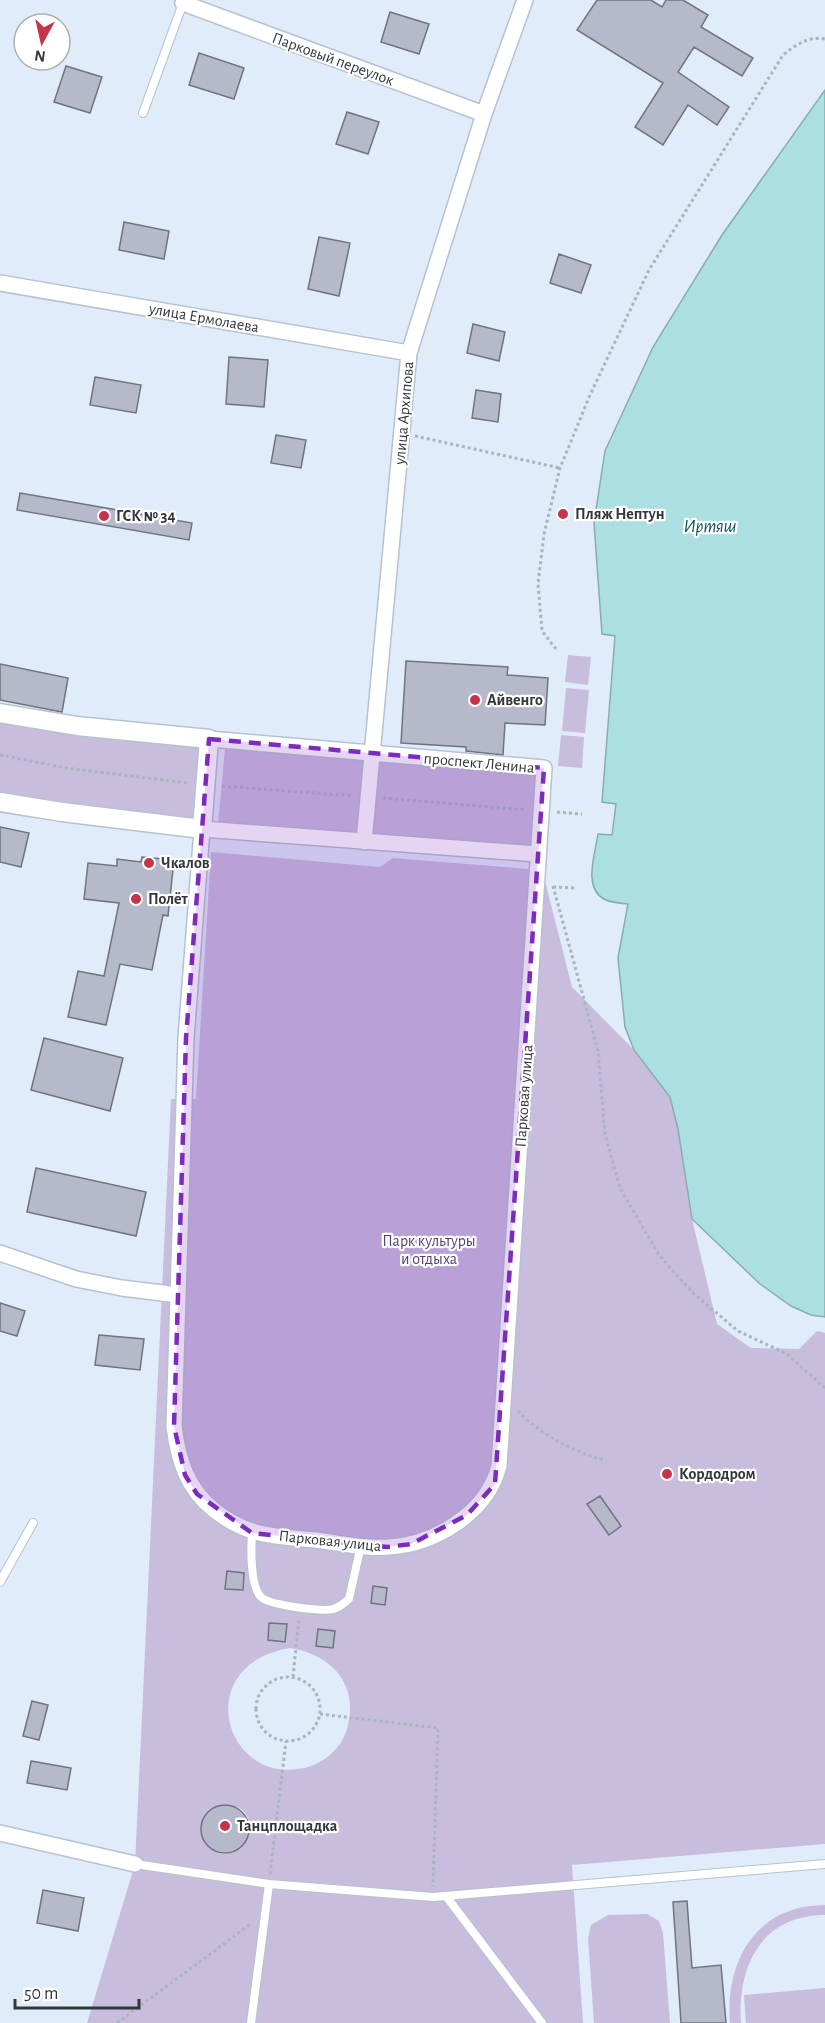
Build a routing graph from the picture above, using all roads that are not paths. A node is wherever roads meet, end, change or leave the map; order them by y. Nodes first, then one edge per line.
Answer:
1 (525, 0) edge
2 (183, 3) joint
3 (143, 113) dead end
4 (484, 114) junction
5 (0, 283) edge
6 (409, 353) junction
7 (0, 713) edge
8 (209, 739) junction
9 (373, 754) junction
10 (0, 802) edge
11 (202, 829) junction
12 (364, 842) junction
13 (537, 858) junction
14 (0, 1253) edge
15 (178, 1295) junction
16 (33, 1523) dead end
17 (252, 1533) junction
18 (361, 1545) junction
19 (0, 1582) edge
20 (0, 1833) edge
21 (135, 1864) joint
22 (825, 1864) edge
23 (268, 1884) junction
24 (447, 1896) junction
25 (251, 2023) edge
26 (542, 2023) edge

1 - 4 street, улица Архипова
2 - 3 lane
2 - 4 street, Парковый переулок
4 - 6 street, улица Архипова
5 - 6 street, улица Ермолаева
6 - 9 street, улица Архипова
7 - 8 street, проспект Ленина
8 - 9 street, проспект Ленина
8 - 11 street
9 - 12 street, улица Архипова
9 - 13 street, проспект Ленина
10 - 11 street
11 - 12 street
11 - 15 street, Парковая улица
12 - 13 street
13 - 18 street, Парковая улица
14 - 15 street
15 - 17 street, Парковая улица
16 - 19 lane
17 - 18 street, Парковая улица
17 - 18 lane
20 - 21 street
21 - 23 lane
22 - 24 lane
23 - 24 lane
23 - 25 lane
24 - 26 lane

